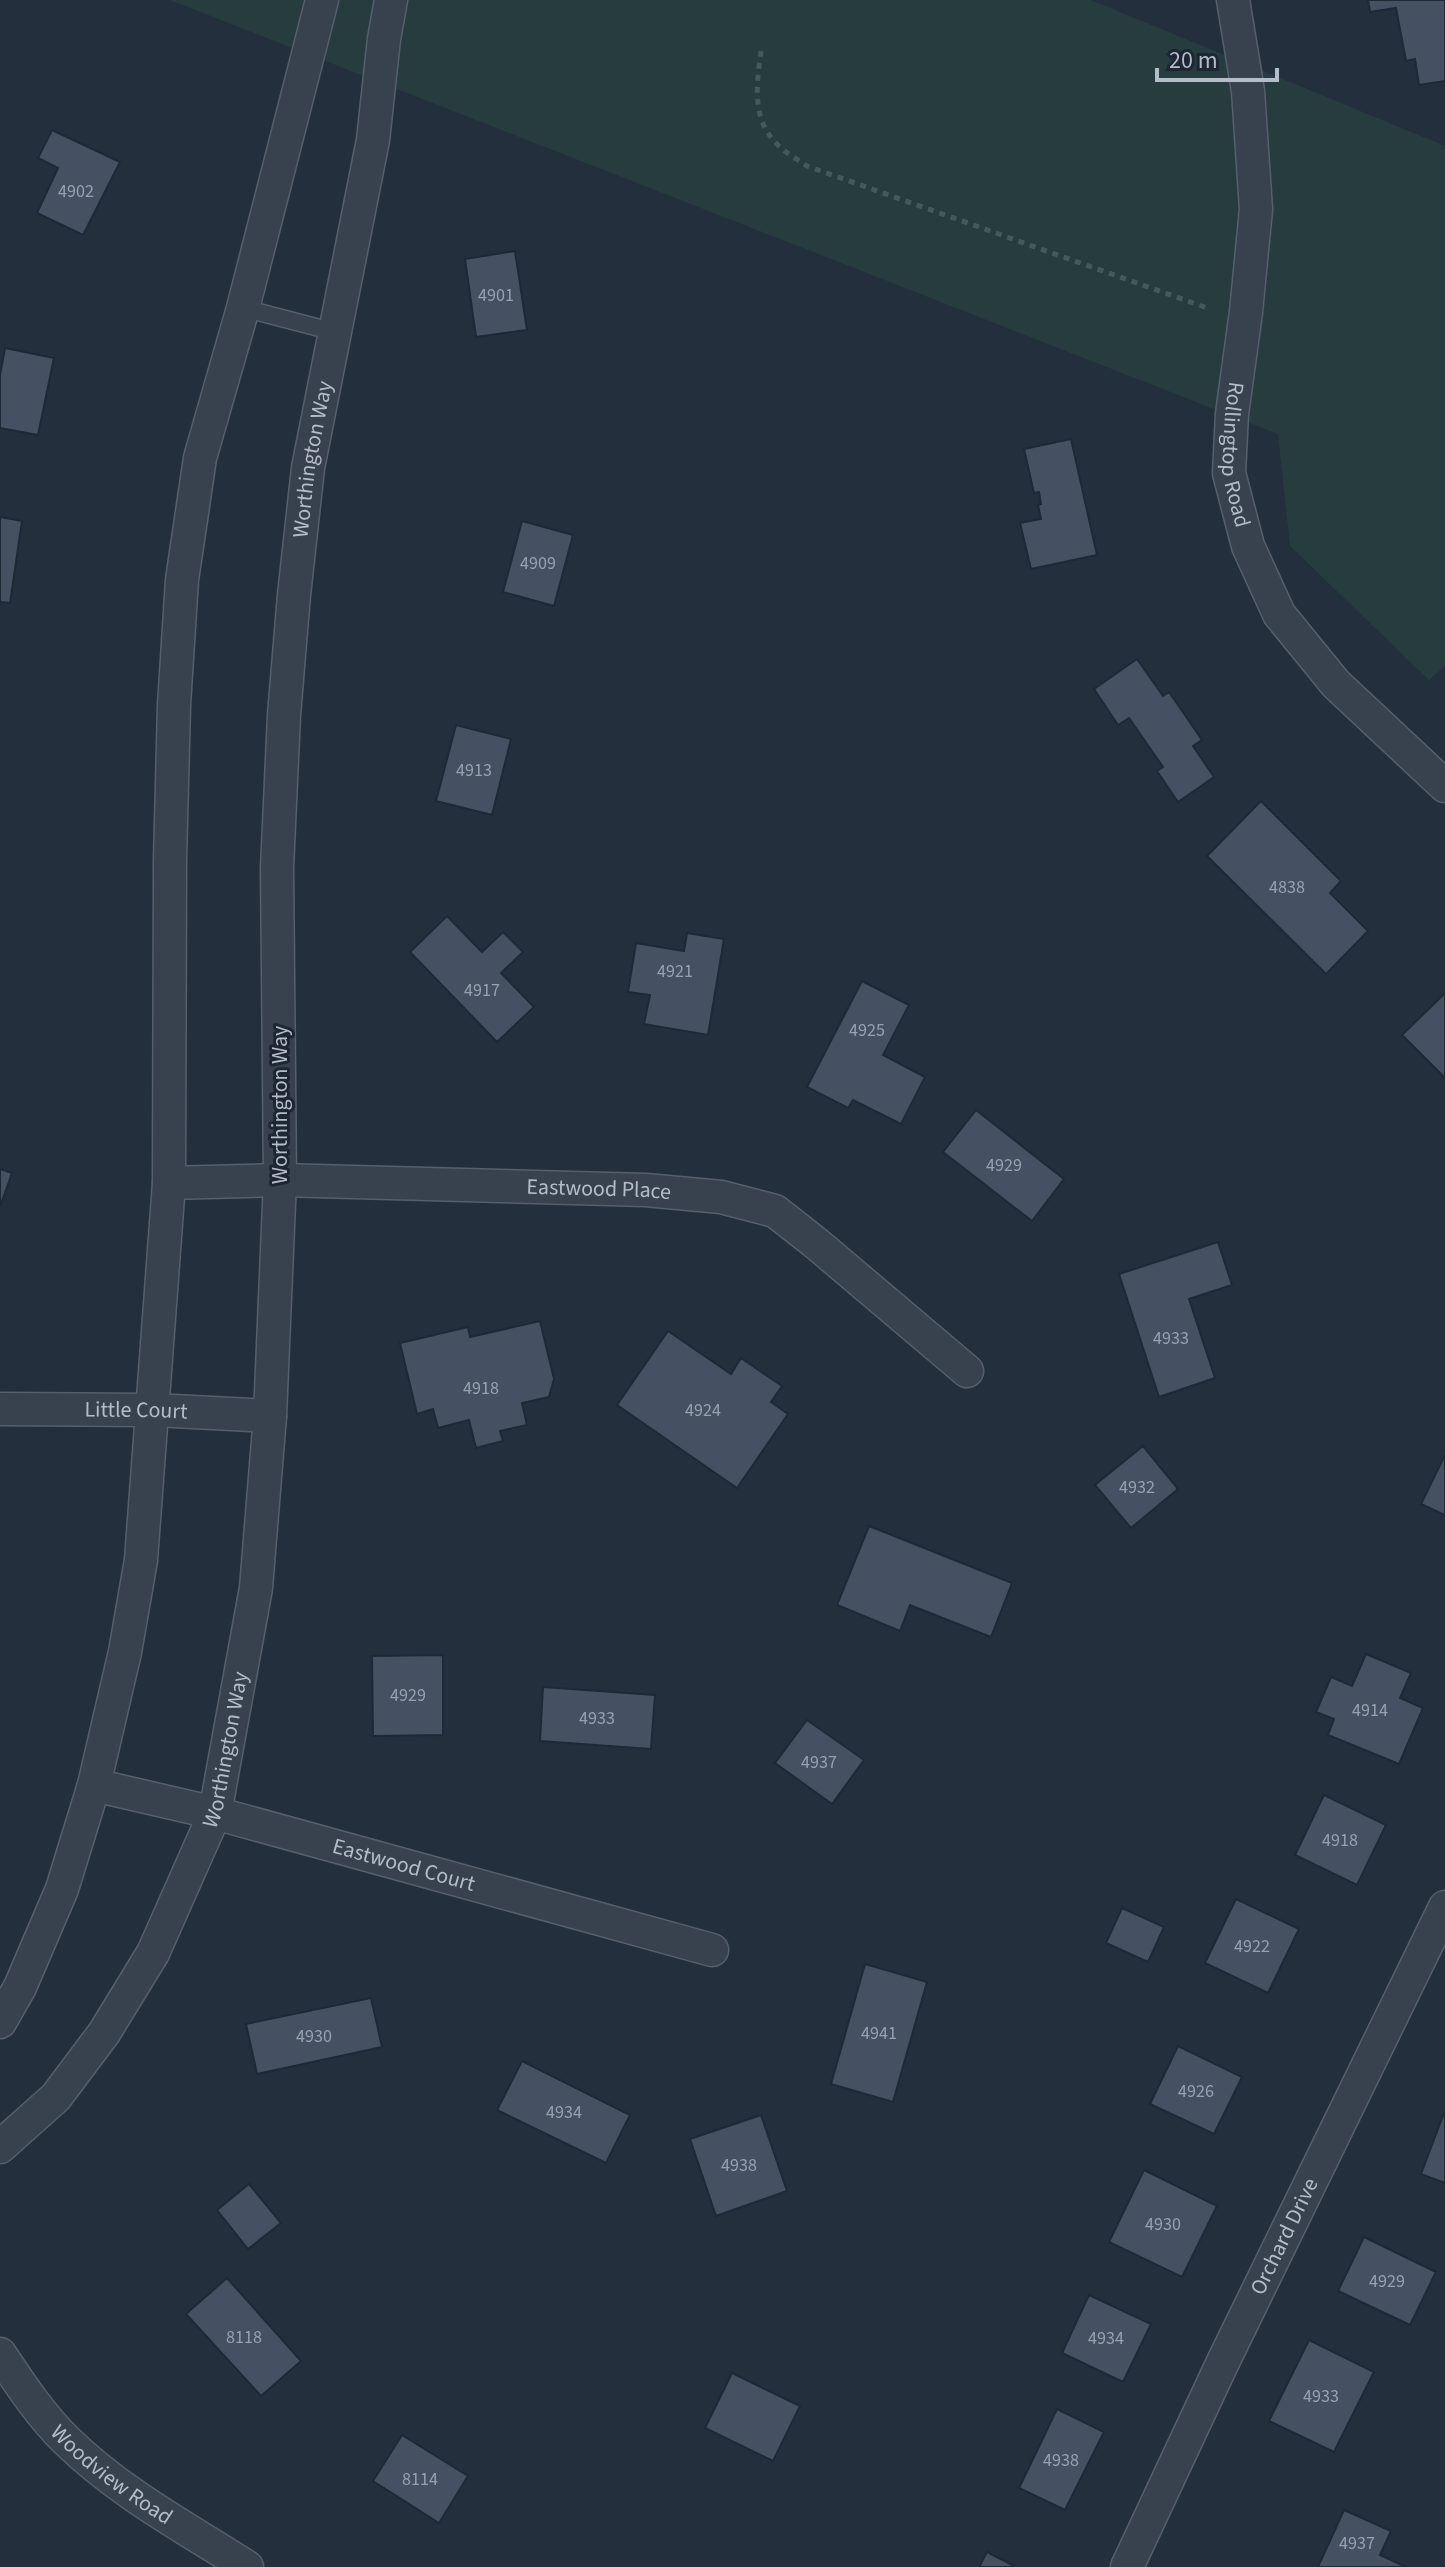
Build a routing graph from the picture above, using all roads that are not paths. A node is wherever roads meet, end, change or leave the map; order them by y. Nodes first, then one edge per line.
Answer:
1 (322, 0) edge
2 (391, 0) edge
3 (1233, 0) edge
4 (243, 308) junction
5 (335, 332) junction
6 (1445, 786) edge
7 (280, 1180) junction
8 (169, 1183) junction
9 (967, 1371) dead end
10 (0, 1409) edge
11 (154, 1410) junction
12 (270, 1416) junction
13 (94, 1785) junction
14 (215, 1813) junction
15 (1445, 1907) edge
16 (712, 1950) dead end
17 (0, 2022) edge
18 (0, 2147) edge
19 (0, 2354) edge
20 (247, 2567) edge
21 (1127, 2567) edge

1 - 4 street
2 - 5 street, Worthington Way
3 - 6 street, Rollingtop Road
4 - 5 lane
4 - 8 street
5 - 7 street, Worthington Way
7 - 8 street, Eastwood Place
7 - 9 street, Eastwood Place
7 - 12 street, Worthington Way
8 - 11 street
10 - 11 street, Little Court
11 - 12 street, Little Court
11 - 13 street
12 - 14 street, Worthington Way
13 - 14 street, Eastwood Court
13 - 17 street
14 - 16 street, Eastwood Court
14 - 18 street, Worthington Way
15 - 21 street, Orchard Drive
19 - 20 street, Woodview Road

